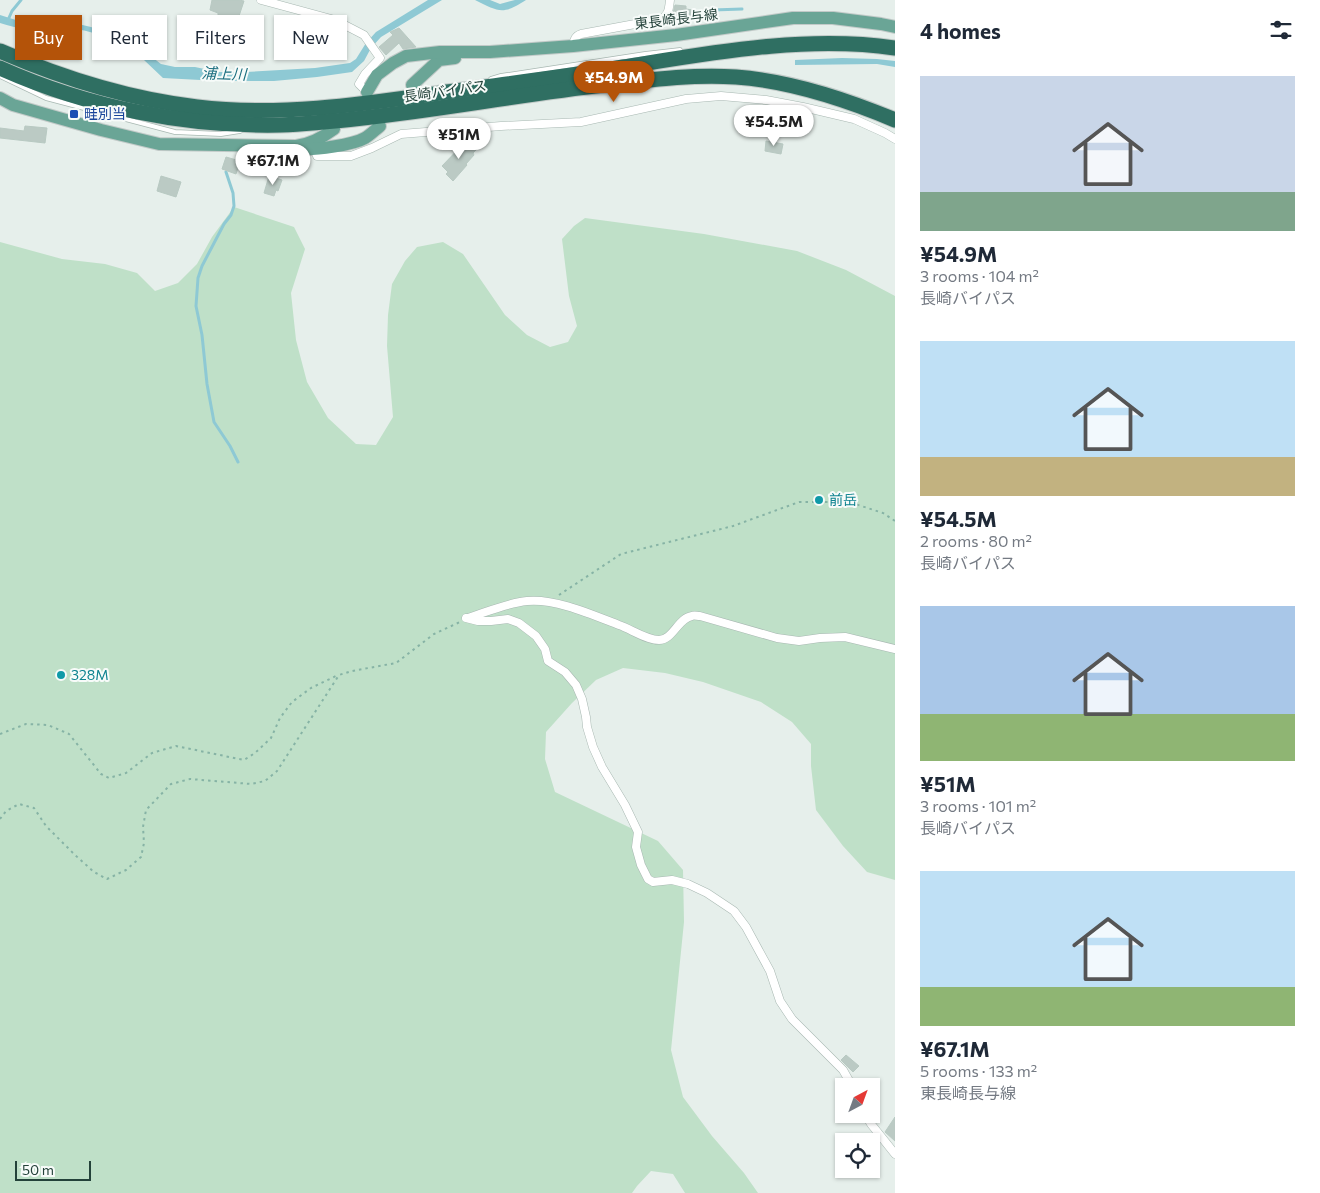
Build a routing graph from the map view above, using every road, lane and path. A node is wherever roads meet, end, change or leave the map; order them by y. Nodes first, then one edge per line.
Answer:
1 (261, 0) edge
2 (670, 0) edge
3 (895, 27) edge
4 (573, 46) junction
5 (708, 48) dead end
6 (746, 48) junction
7 (895, 48) edge
8 (689, 50) dead end
9 (0, 51) edge
10 (490, 52) junction
11 (0, 68) edge
12 (0, 76) edge
13 (412, 85) dead end
14 (367, 92) joint
15 (449, 92) junction
16 (0, 98) edge
17 (895, 120) edge
18 (282, 125) junction
19 (380, 126) dead end
20 (334, 129) dead end
21 (895, 139) edge
22 (288, 147) junction
23 (315, 149) junction
24 (895, 521) edge
25 (549, 601) junction
26 (466, 618) junction
27 (895, 650) edge
28 (338, 674) junction
29 (0, 734) edge
30 (0, 820) edge
31 (848, 1078) edge
32 (870, 1123) edge
33 (895, 1154) edge

1 - 14 street
2 - 4 street
3 - 4 main road, 東長崎長与線
4 - 10 main road, 東長崎長与線
5 - 6 lane
6 - 7 highway, 長崎バイパス
6 - 15 highway, 長崎バイパス
8 - 15 lane
9 - 15 highway, 長崎バイパス
10 - 13 main road, 東長崎長与線
10 - 14 main road, 東長崎長与線
11 - 18 highway, 長崎バイパス
12 - 18 lane
16 - 22 main road
17 - 18 highway, 長崎バイパス
19 - 23 main road
20 - 22 main road
21 - 23 street
22 - 23 main road
24 - 25 path
25 - 26 street
25 - 27 street
26 - 28 path
26 - 31 street
28 - 29 path
28 - 30 path
32 - 33 street

